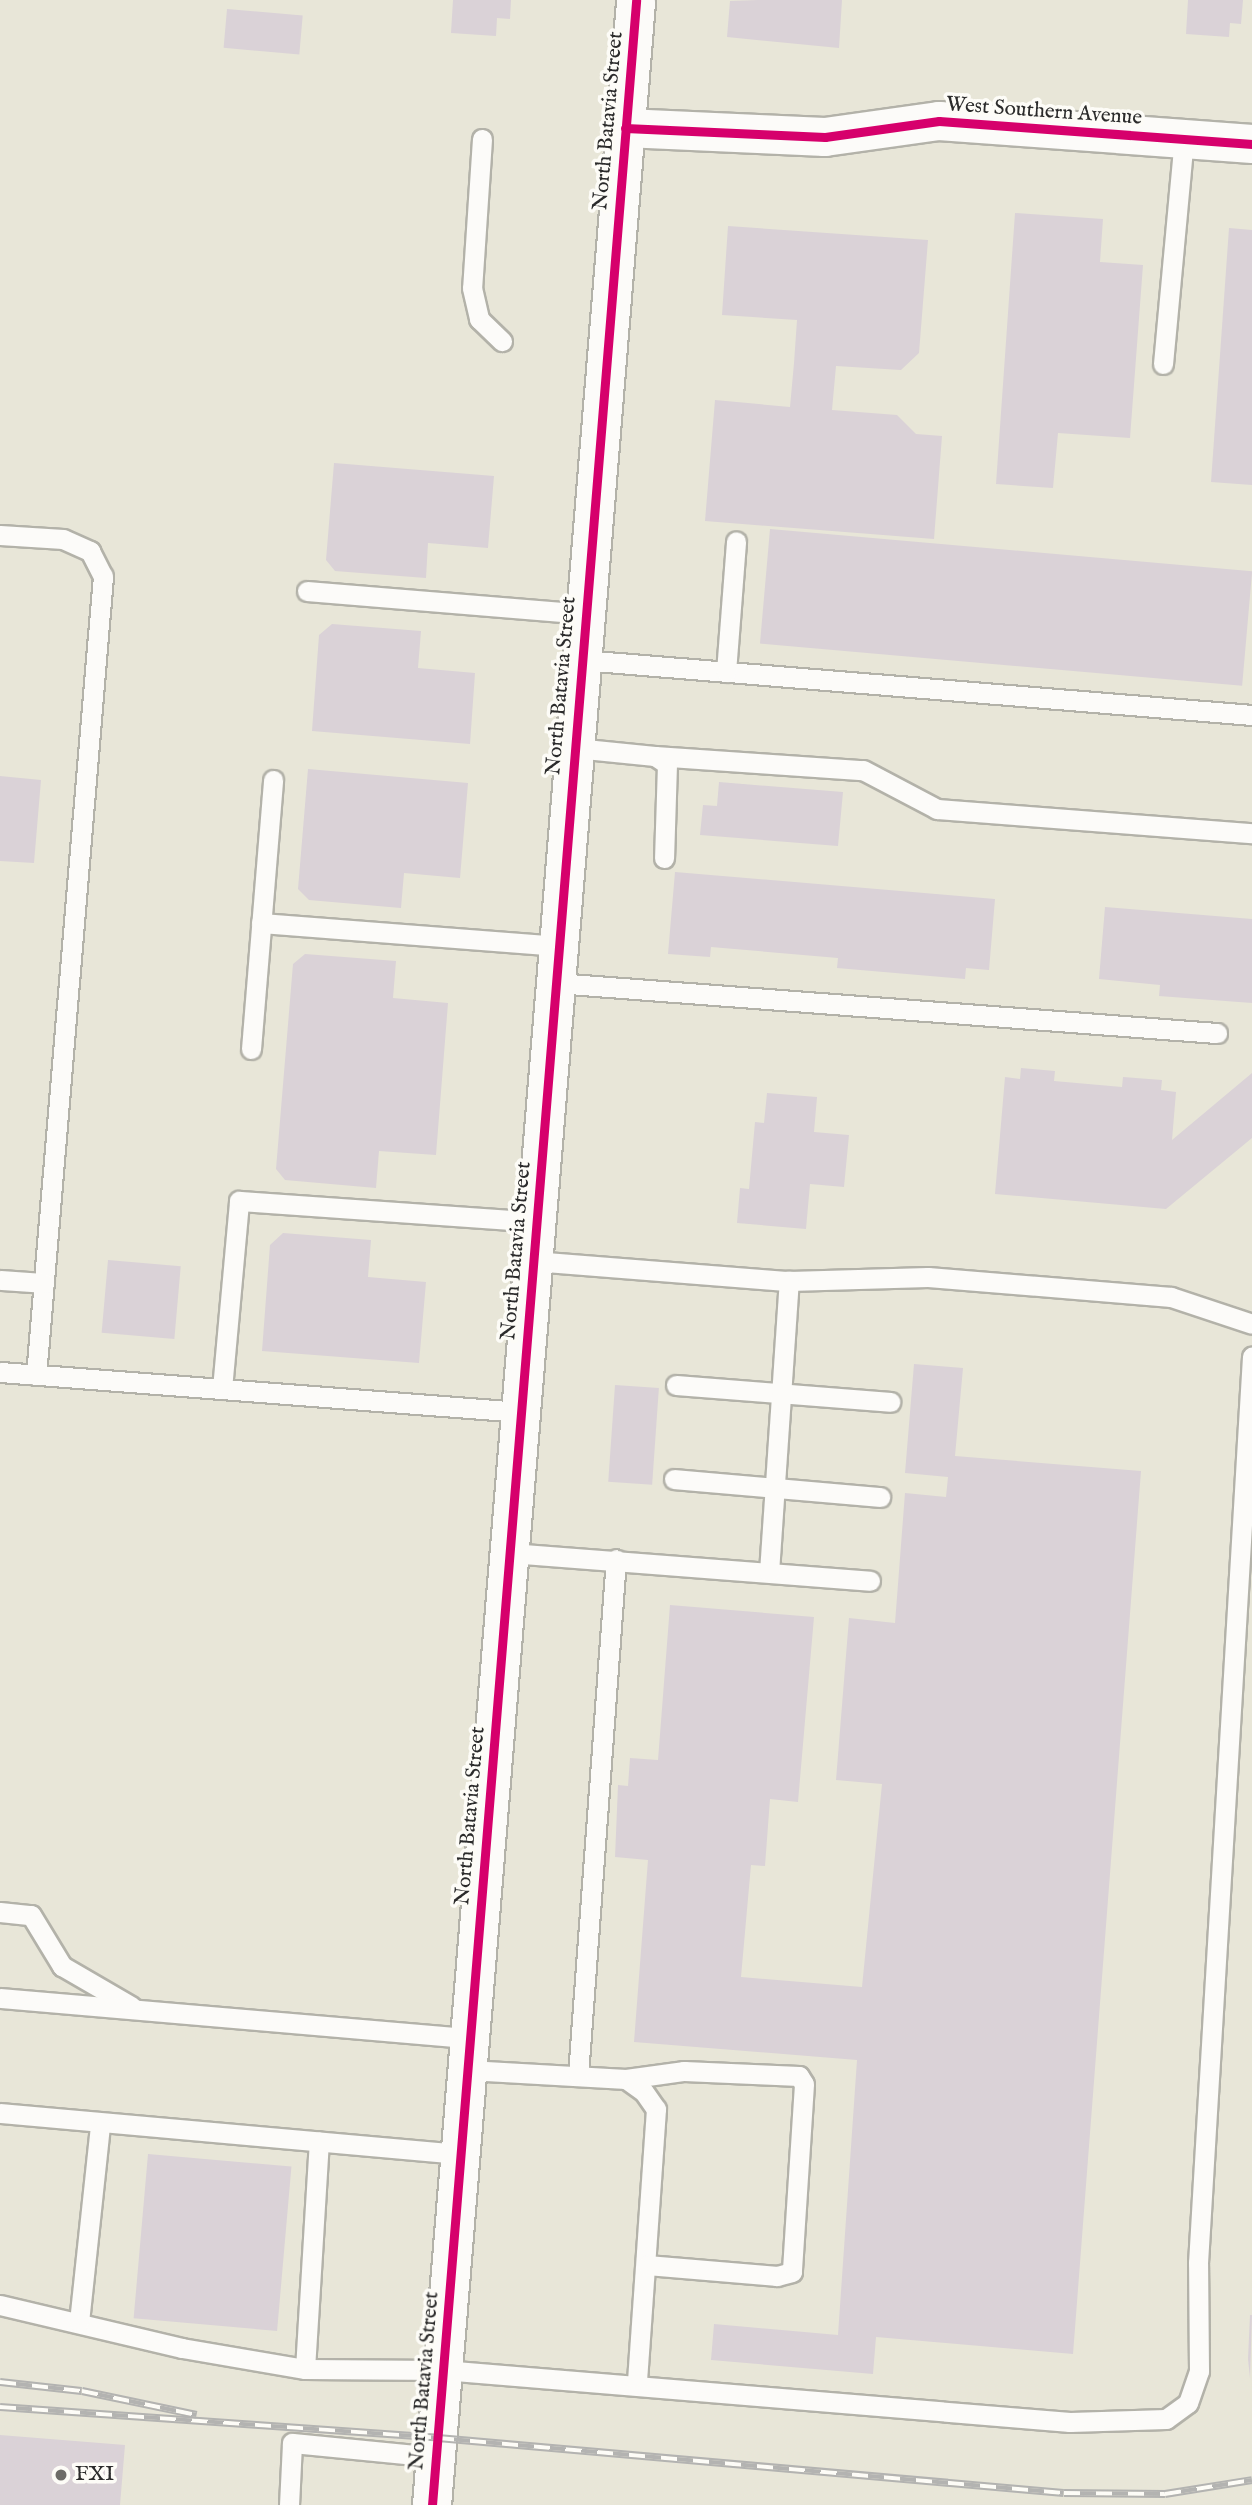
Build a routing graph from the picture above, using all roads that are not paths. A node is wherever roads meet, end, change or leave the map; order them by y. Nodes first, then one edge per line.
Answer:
1 (636, 0) edge
2 (625, 128) junction
3 (482, 139) dead end
4 (1184, 139) junction
5 (1252, 144) edge
6 (502, 341) dead end
7 (1163, 364) dead end
8 (0, 535) edge
9 (736, 541) dead end
10 (307, 591) dead end
11 (586, 614) junction
12 (582, 660) junction
13 (726, 672) junction
14 (1252, 715) edge
15 (575, 748) junction
16 (654, 756) junction
17 (273, 780) dead end
18 (1252, 833) edge
19 (664, 858) dead end
20 (261, 923) junction
21 (557, 965) junction
22 (1217, 1033) dead end
23 (251, 1049) dead end
24 (537, 1222) junction
25 (533, 1261) junction
26 (0, 1280) edge
27 (789, 1282) junction
28 (44, 1283) junction
29 (1252, 1324) edge
30 (1252, 1357) edge
31 (0, 1372) edge
32 (36, 1375) junction
33 (676, 1385) dead end
34 (222, 1389) junction
35 (781, 1394) junction
36 (890, 1402) dead end
37 (521, 1412) junction
38 (674, 1479) dead end
39 (775, 1488) junction
40 (880, 1497) dead end
41 (510, 1553) junction
42 (616, 1559) junction
43 (769, 1572) junction
44 (870, 1581) dead end
45 (0, 1912) edge
46 (0, 1998) edge
47 (138, 2010) junction
48 (469, 2054) junction
49 (578, 2075) junction
50 (626, 2079) junction
51 (0, 2113) edge
52 (100, 2124) junction
53 (319, 2141) junction
54 (461, 2154) junction
55 (647, 2265) junction
56 (0, 2305) edge
57 (79, 2322) junction
58 (304, 2369) junction
59 (443, 2370) junction
60 (637, 2384) junction
61 (436, 2456) junction
62 (289, 2505) edge
63 (432, 2505) edge

1 - 2 main road, North Batavia Street
2 - 4 main road, West Southern Avenue
2 - 11 main road, North Batavia Street
3 - 6 lane
4 - 5 main road, West Southern Avenue
4 - 7 lane
8 - 28 lane
9 - 13 lane
10 - 11 lane
11 - 12 main road, North Batavia Street
12 - 13 lane
12 - 15 main road, North Batavia Street
13 - 14 lane
15 - 16 lane
15 - 21 main road, North Batavia Street
16 - 18 lane
16 - 19 lane
17 - 20 lane
20 - 21 lane
20 - 23 lane
21 - 22 lane
21 - 24 main road, North Batavia Street
24 - 25 main road, North Batavia Street
24 - 34 lane
25 - 27 lane
25 - 37 main road, North Batavia Street
26 - 28 lane
27 - 29 lane
27 - 35 lane
28 - 32 lane
30 - 60 lane
31 - 32 lane
32 - 34 lane
33 - 35 lane
34 - 37 lane
35 - 36 lane
35 - 39 lane
37 - 41 main road, North Batavia Street
38 - 39 lane
39 - 40 lane
39 - 43 lane
41 - 42 lane
41 - 48 main road, North Batavia Street
42 - 43 lane
42 - 49 lane
43 - 44 lane
45 - 47 lane
46 - 47 lane
47 - 48 lane
48 - 49 lane
48 - 54 main road, North Batavia Street
49 - 50 lane
50 - 55 lane
50 - 55 lane
51 - 52 lane
52 - 53 lane
52 - 57 lane
53 - 54 lane
53 - 58 lane
54 - 59 main road, North Batavia Street
55 - 60 lane
56 - 57 lane
57 - 58 lane
58 - 59 lane
59 - 60 lane
59 - 61 main road, North Batavia Street
61 - 62 lane
61 - 63 main road, North Batavia Street

